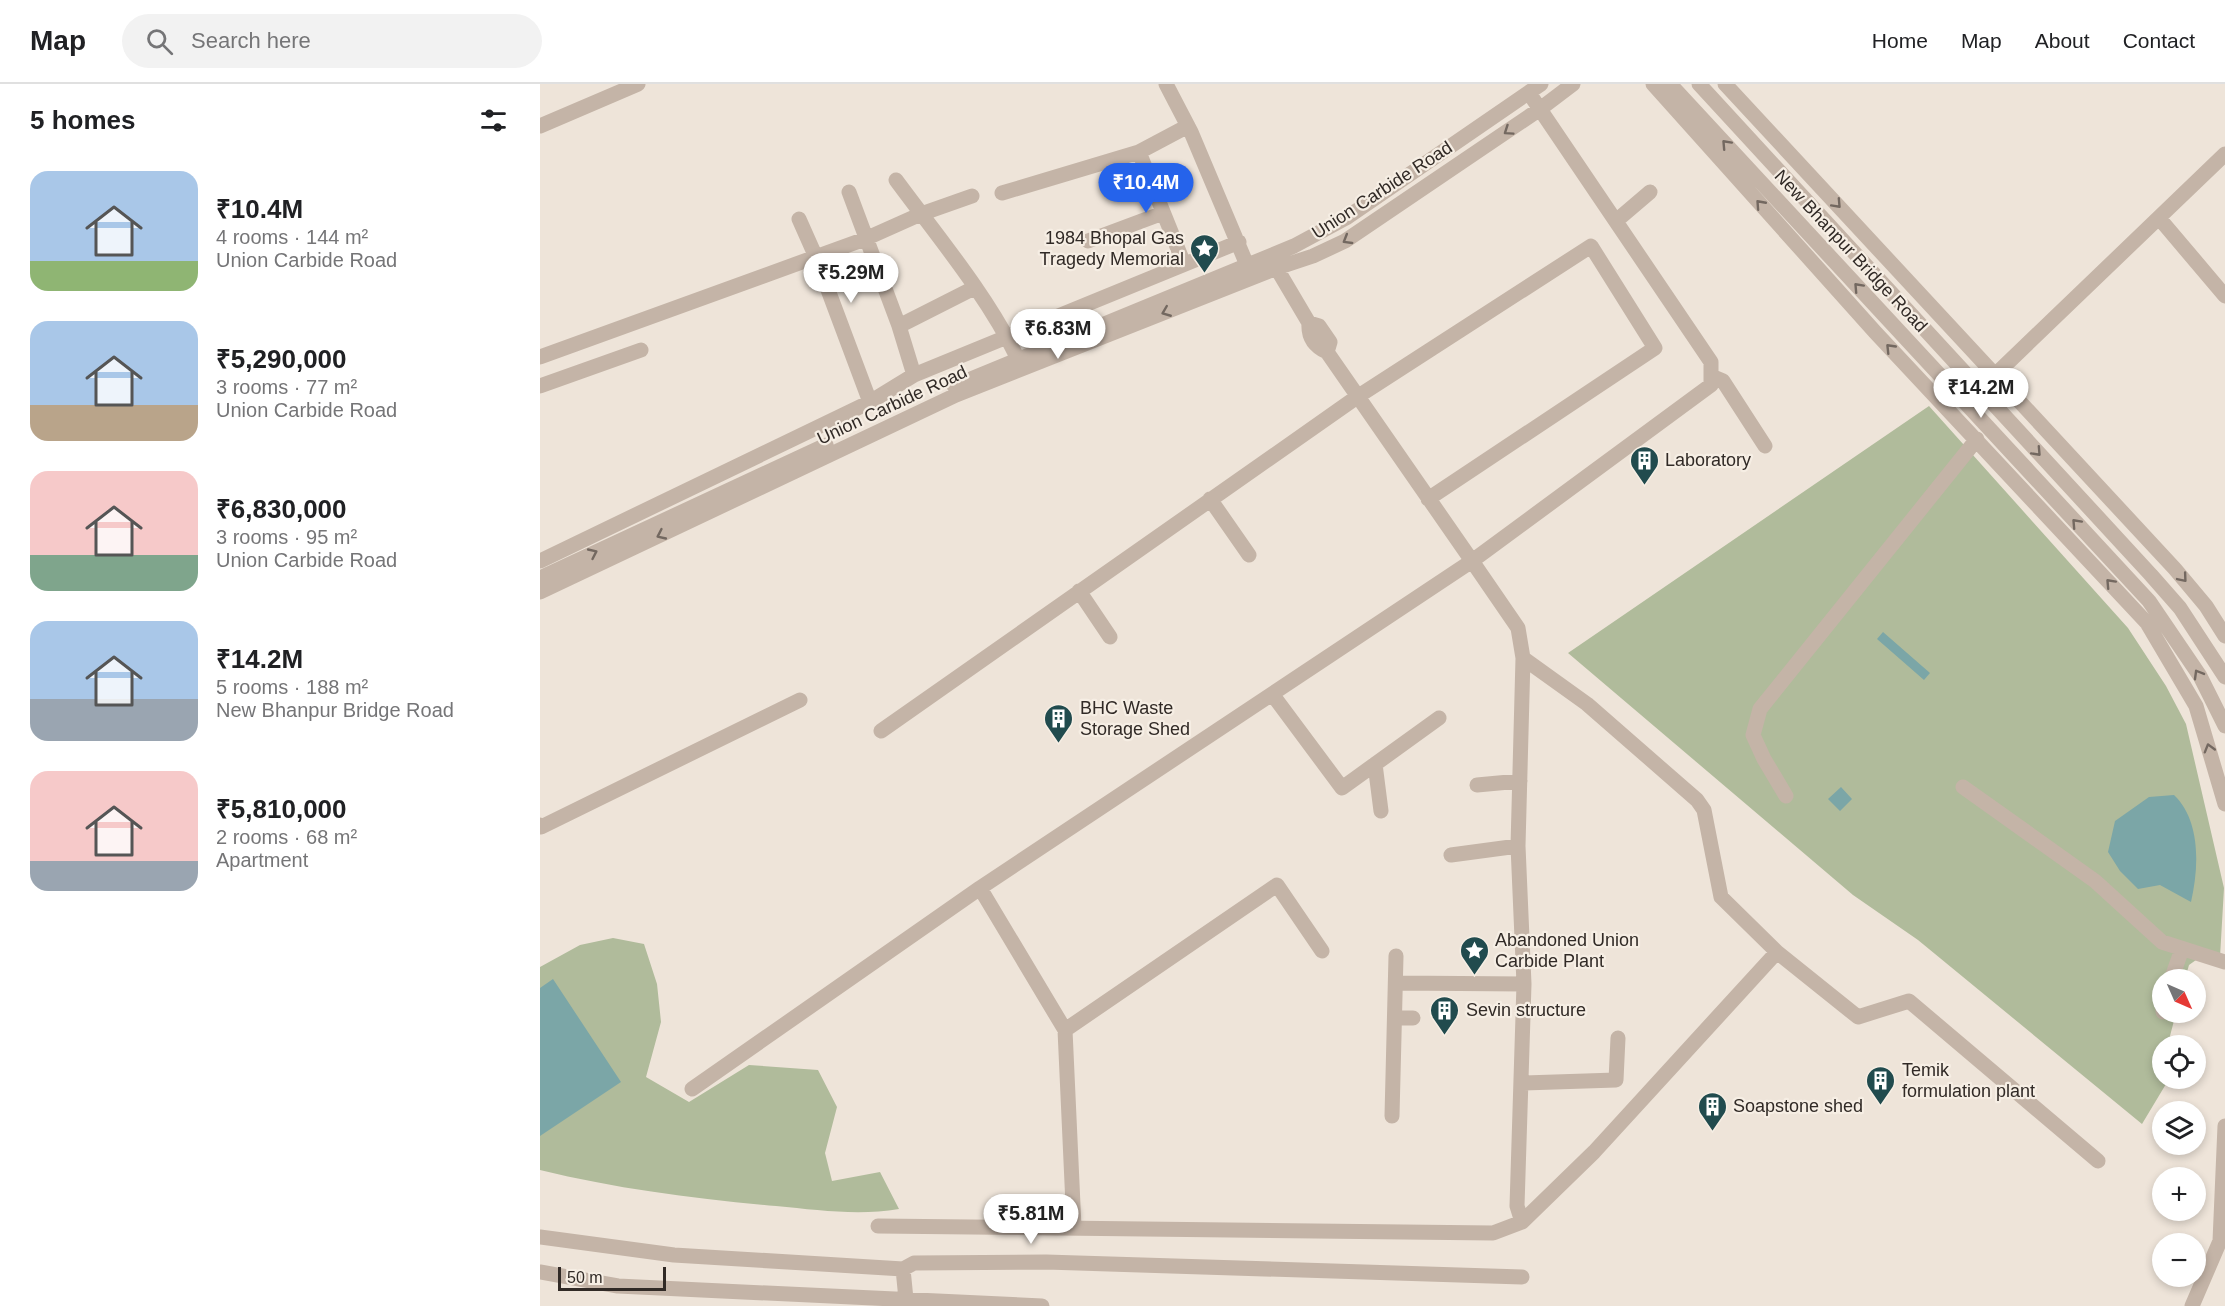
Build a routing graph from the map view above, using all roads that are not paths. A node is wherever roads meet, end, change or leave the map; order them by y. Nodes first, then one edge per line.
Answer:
1 (638, 84) edge
2 (1166, 84) edge
3 (1573, 84) edge
4 (1653, 84) edge
5 (1670, 84) edge
6 (1699, 84) edge
7 (1725, 84) edge
8 (1535, 88) edge
9 (1540, 109) junction
10 (540, 126) edge
11 (1188, 126) junction
12 (1139, 152) junction
13 (2225, 154) edge
14 (896, 180) dead end
15 (849, 192) dead end
16 (1650, 192) dead end
17 (1002, 193) dead end
18 (972, 196) dead end
19 (1163, 213) junction
20 (921, 214) junction
21 (2159, 218) junction
22 (799, 219) dead end
23 (1616, 221) junction
24 (866, 239) junction
25 (1088, 241) dead end
26 (1239, 242) junction
27 (815, 255) junction
28 (1274, 262) junction
29 (1184, 264) junction
30 (1247, 265) junction
31 (974, 288) junction
32 (2225, 296) edge
33 (899, 326) junction
34 (1006, 336) junction
35 (641, 350) dead end
36 (559, 352) junction
37 (540, 357) edge
38 (1018, 359) junction
39 (914, 375) junction
40 (1995, 375) junction
41 (1711, 376) junction
42 (564, 378) junction
43 (540, 386) edge
44 (1357, 397) junction
45 (870, 402) junction
46 (1977, 439) junction
47 (1765, 446) dead end
48 (1210, 499) junction
49 (1428, 499) junction
50 (1249, 555) dead end
51 (540, 561) edge
52 (1472, 561) junction
53 (540, 578) edge
54 (1079, 591) junction
55 (540, 592) edge
56 (2225, 636) edge
57 (1110, 637) dead end
58 (1523, 658) junction
59 (2225, 677) edge
60 (1272, 694) junction
61 (800, 700) dead end
62 (1439, 718) dead end
63 (2225, 726) edge
64 (881, 731) dead end
65 (1375, 764) junction
66 (1520, 781) junction
67 (1477, 785) dead end
68 (1963, 787) dead end
69 (1786, 796) dead end
70 (2225, 804) edge
71 (1381, 811) dead end
72 (540, 825) edge
73 (1518, 846) junction
74 (1451, 855) dead end
75 (980, 888) junction
76 (2182, 949) junction
77 (1322, 951) dead end
78 (1777, 952) junction
79 (1396, 956) dead end
80 (2225, 962) edge
81 (2175, 969) edge
82 (1396, 983) junction
83 (1524, 984) junction
84 (1395, 1018) junction
85 (1413, 1018) dead end
86 (1065, 1030) junction
87 (1618, 1038) dead end
88 (1522, 1083) junction
89 (692, 1089) dead end
90 (1392, 1116) dead end
91 (2225, 1126) edge
92 (2098, 1161) dead end
93 (1522, 1222) junction
94 (878, 1226) dead end
95 (1074, 1227) junction
96 (540, 1237) edge
97 (903, 1269) junction
98 (540, 1272) edge
99 (1522, 1277) dead end
100 (906, 1299) junction
101 (1042, 1306) edge
102 (2192, 1306) edge

1 - 10 street
2 - 11 street
3 - 9 street, Union Carbide Road
46 -> 4 street
63 -> 5 street, New Bhanpur Bridge Road
6 -> 59 street, New Bhanpur Bridge Road
7 -> 40 street
8 - 9 street
8 - 28 street, Union Carbide Road
9 - 23 street
9 -> 28 street, Union Carbide Road
11 - 12 street
11 - 26 street
12 - 17 street
12 - 19 street
13 - 21 street
14 - 20 street
15 - 24 street
16 - 23 street
18 - 20 street
19 - 25 street
19 - 29 street
20 - 24 street
20 - 31 street
21 - 32 street
21 - 40 street
22 - 27 street
23 - 41 street
24 - 27 street
24 - 33 street
26 - 29 street
26 - 30 street
27 - 36 street
27 - 45 street
28 - 30 street, Union Carbide Road
28 - 44 street
28 -> 55 street, Union Carbide Road
29 - 34 street
30 - 38 street, Union Carbide Road
31 - 33 street
31 - 34 street
33 - 39 street
34 - 38 street
34 - 39 street
35 - 42 street
36 - 37 street
36 - 42 street
53 -> 38 street, Union Carbide Road
39 - 45 street
40 -> 56 street
41 - 47 street
41 - 52 street
42 - 43 street
44 - 48 street
44 - 49 street
44 - 49 street
45 - 51 street
46 - 69 street
70 -> 46 street
48 - 50 street
48 - 54 street
49 - 52 street
52 - 58 street
52 - 60 street
54 - 57 street
54 - 64 street
58 - 66 street
58 - 78 street
60 - 65 street
60 - 75 street
61 - 72 street
62 - 65 street
65 - 71 street
66 - 67 street
66 - 73 street
68 - 76 street
73 - 74 street
73 - 83 street
75 - 86 street
75 - 89 street
76 - 80 street
76 - 81 street
77 - 86 street
78 - 92 street
78 - 93 street
79 - 82 street
82 - 83 street
82 - 84 street
83 - 88 street
84 - 85 street
84 - 90 street
86 - 95 street
87 - 88 street
88 - 93 street
91 - 102 street
93 - 95 street
94 - 95 street
96 - 97 street
97 - 99 street
97 - 100 street
98 - 100 street
100 - 101 street

